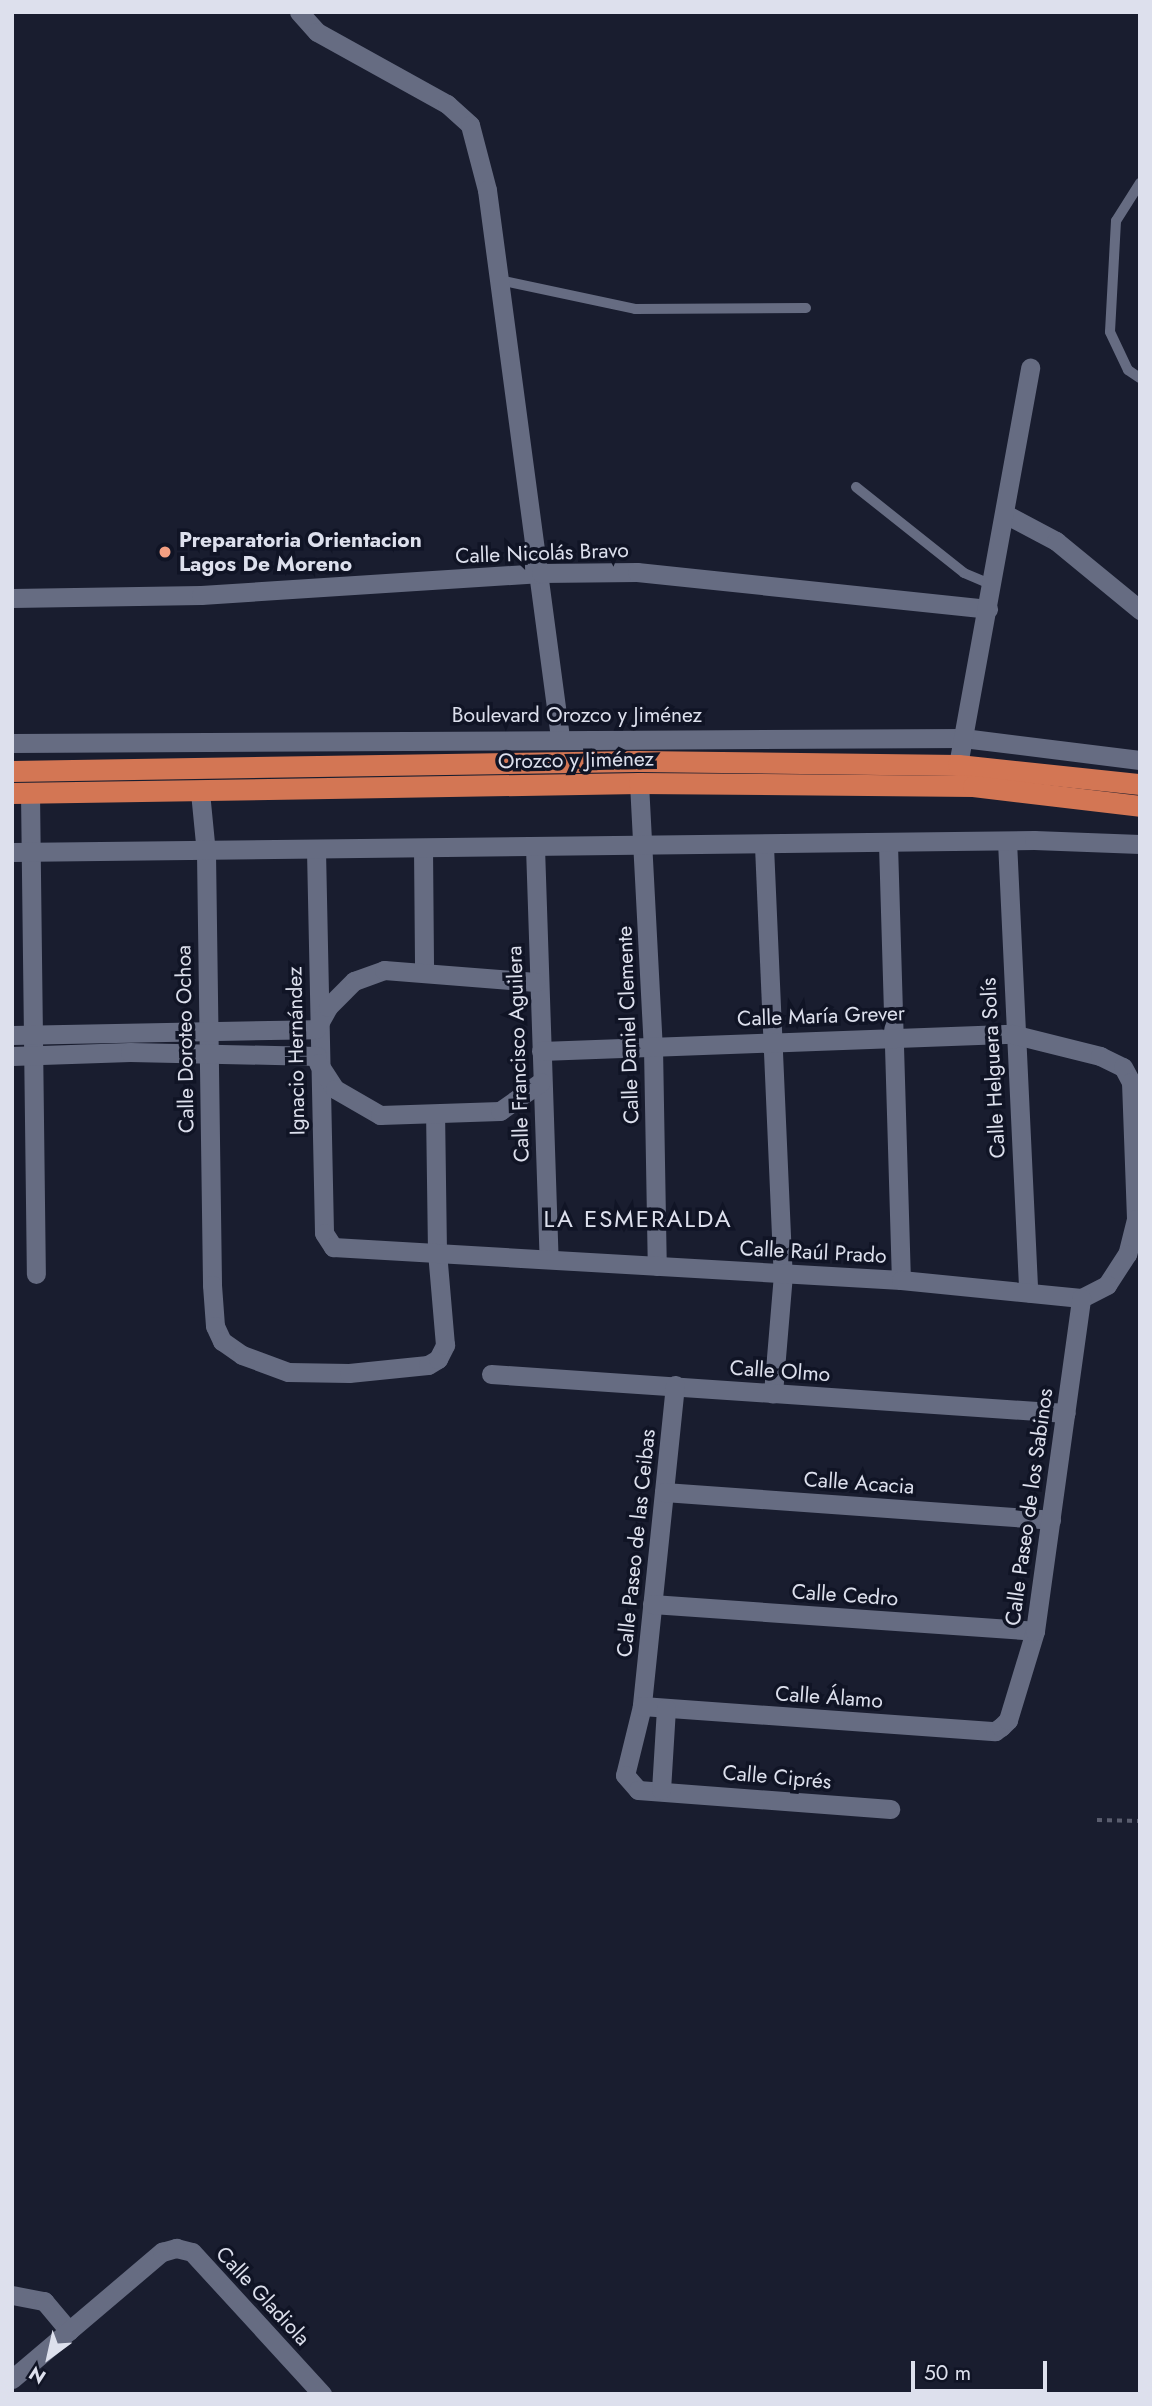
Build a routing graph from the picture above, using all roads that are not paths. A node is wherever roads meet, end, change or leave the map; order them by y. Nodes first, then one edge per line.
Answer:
1 (299, 12) edge
2 (1140, 183) edge
3 (499, 280) junction
4 (806, 308) dead end
5 (1030, 368) dead end
6 (1140, 377) edge
7 (856, 487) dead end
8 (1005, 514) junction
9 (541, 573) junction
10 (992, 585) junction
11 (12, 598) edge
12 (988, 609) junction
13 (1140, 610) edge
14 (560, 737) junction
15 (963, 738) junction
16 (12, 743) edge
17 (1140, 760) edge
18 (958, 765) junction
19 (12, 771) edge
20 (639, 783) junction
21 (1140, 784) edge
22 (200, 792) junction
23 (21, 793) edge
24 (1140, 806) edge
25 (1007, 841) junction
26 (888, 844) junction
27 (1140, 844) edge
28 (643, 846) junction
29 (764, 846) junction
30 (535, 847) junction
31 (423, 848) junction
32 (316, 850) junction
33 (22, 852) edge
34 (206, 853) junction
35 (424, 971) junction
36 (536, 982) junction
37 (316, 1029) junction
38 (207, 1031) junction
39 (1012, 1034) junction
40 (12, 1035) edge
41 (33, 1035) junction
42 (892, 1035) junction
43 (775, 1040) junction
44 (653, 1047) junction
45 (541, 1051) junction
46 (208, 1054) junction
47 (34, 1055) junction
48 (12, 1056) edge
49 (317, 1059) junction
50 (541, 1082) junction
51 (435, 1116) junction
52 (333, 1247) joint
53 (437, 1252) junction
54 (549, 1259) junction
55 (657, 1266) junction
56 (783, 1273) junction
57 (36, 1274) dead end
58 (901, 1280) junction
59 (1028, 1293) junction
60 (1081, 1298) junction
61 (491, 1374) dead end
62 (675, 1385) junction
63 (773, 1394) junction
64 (1066, 1413) junction
65 (664, 1492) junction
66 (1051, 1520) junction
67 (652, 1604) junction
68 (1035, 1631) junction
69 (642, 1706) junction
70 (666, 1708) junction
71 (1008, 1720) joint
72 (661, 1790) junction
73 (890, 1809) dead end
74 (12, 2295) edge
75 (69, 2330) junction
76 (12, 2379) edge
77 (322, 2394) edge

1 - 3 street
2 - 6 lane
3 - 4 lane
3 - 9 street
5 - 8 street
7 - 10 lane
8 - 10 street
8 - 13 street
9 - 11 street, Calle Nicolás Bravo
9 - 12 street, Calle Nicolás Bravo
9 - 14 street
10 - 12 street
12 - 15 street
14 - 15 street, Boulevard Orozco y Jiménez
14 - 16 street, Boulevard Orozco y Jiménez
15 - 17 street, Boulevard Orozco y Jiménez
15 - 18 street
18 - 19 highway, Orozco y Jiménez
18 - 21 highway, Orozco y Jiménez
20 - 22 highway, Orozco y Jiménez
20 - 24 highway, Orozco y Jiménez
20 - 28 street, Calle Daniel Clemente
22 - 23 highway, Orozco y Jiménez
22 - 34 street, Calle Doroteo Ochoa
23 - 33 street
25 - 26 street
25 - 27 street
25 - 39 street, Calle Helguera Solís
26 - 29 street
26 - 42 street
28 - 29 street
28 - 30 street
28 - 44 street, Calle Daniel Clemente
29 - 43 street
30 - 31 street
30 - 36 street, Calle Francisco Aguilera
31 - 32 street
31 - 35 street
32 - 34 street
32 - 37 street, Ignacio Hernández
33 - 34 street
33 - 41 street
34 - 38 street, Calle Doroteo Ochoa
35 - 36 street
35 - 37 street
36 - 45 street, Calle Francisco Aguilera
37 - 38 street
37 - 49 street, Ignacio Hernández
38 - 41 street
38 - 46 street, Calle Doroteo Ochoa
39 - 42 street, Calle María Grever
39 - 59 street, Calle Helguera Solís
39 - 60 street, Calle María Grever
40 - 41 street
41 - 47 street
42 - 43 street, Calle María Grever
42 - 58 street
43 - 44 street, Calle María Grever
43 - 56 street
44 - 45 street, Calle María Grever
44 - 55 street, Calle Daniel Clemente
45 - 50 street, Calle Francisco Aguilera
46 - 47 street
46 - 49 street
46 - 53 street, Calle Doroteo Ochoa
47 - 48 street
47 - 57 street
49 - 51 street
49 - 52 street, Ignacio Hernández
50 - 51 street
50 - 54 street, Calle Francisco Aguilera
51 - 53 street
52 - 53 street, Calle Raúl Prado
53 - 54 street, Calle Raúl Prado
54 - 55 street, Calle Raúl Prado
55 - 56 street, Calle Raúl Prado
56 - 58 street, Calle Raúl Prado
56 - 63 street
58 - 59 street, Calle Raúl Prado
59 - 60 street, Calle Raúl Prado
60 - 64 street, Calle Paseo de los Sabinos
61 - 62 street, Calle Olmo
62 - 63 street, Calle Olmo
62 - 65 street, Calle Paseo de las Ceibas
63 - 64 street, Calle Olmo
64 - 66 street, Calle Paseo de los Sabinos
65 - 66 street, Calle Acacia
65 - 67 street, Calle Paseo de las Ceibas
66 - 68 street, Calle Paseo de los Sabinos
67 - 68 street, Calle Cedro
67 - 69 street, Calle Paseo de las Ceibas
68 - 71 street, Calle Paseo de los Sabinos
69 - 70 street, Calle Álamo
69 - 72 street, Calle Ciprés
70 - 71 street, Calle Álamo
70 - 72 street
72 - 73 street, Calle Ciprés
74 - 75 street
75 - 76 street
75 - 77 street, Calle Gladiola

